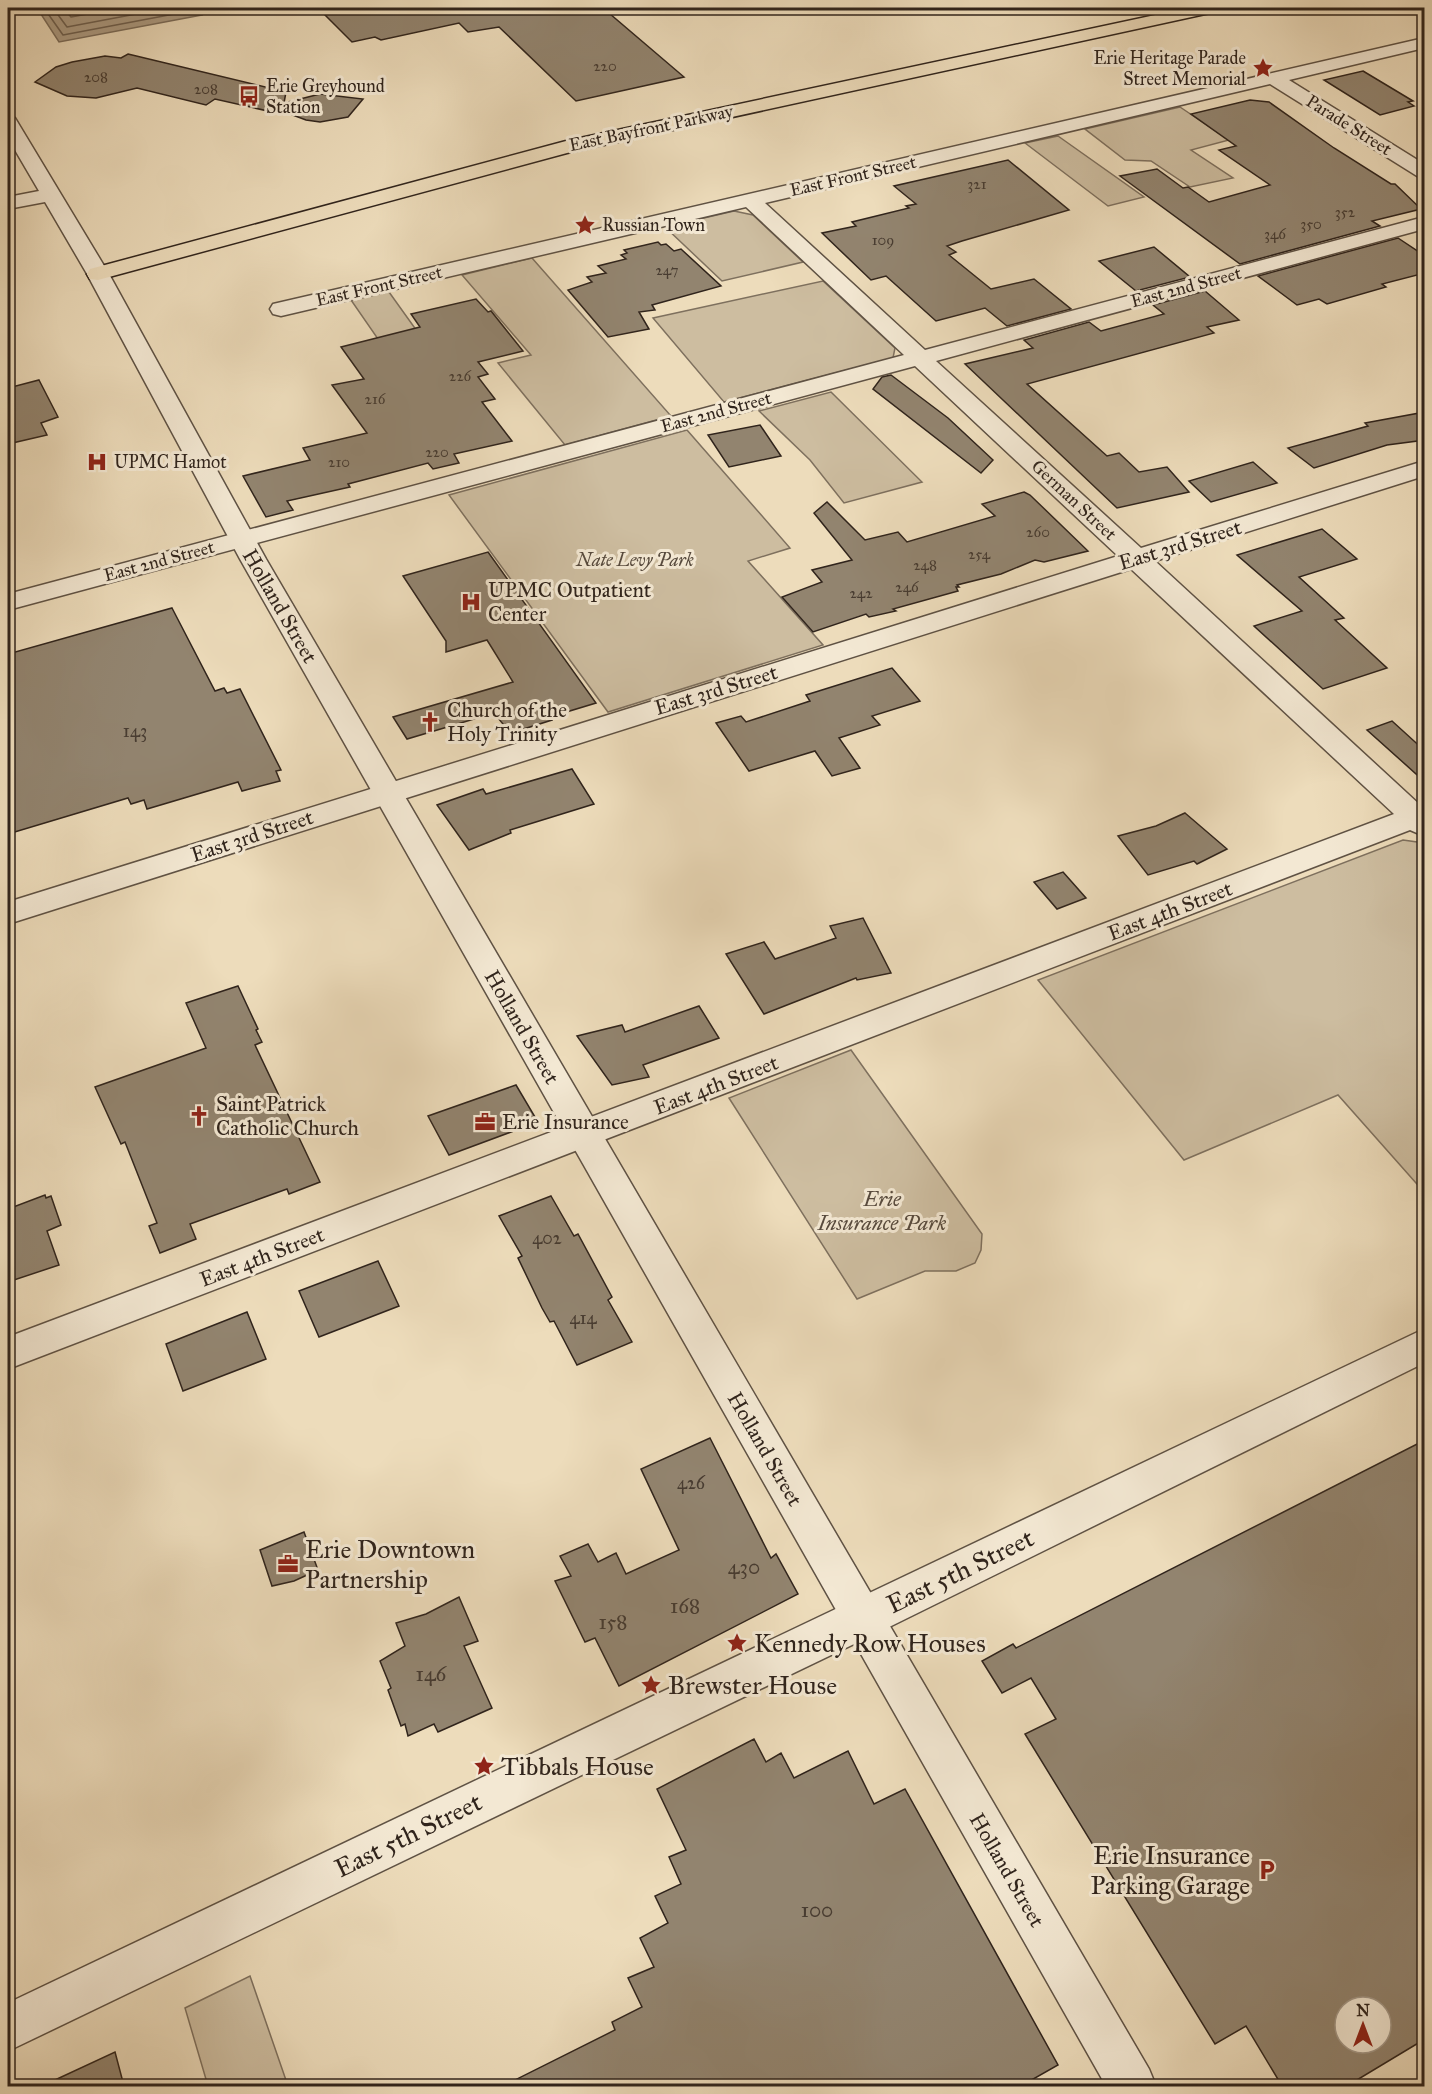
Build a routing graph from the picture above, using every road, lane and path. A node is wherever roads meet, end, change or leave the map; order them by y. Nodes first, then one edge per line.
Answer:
1 (1210, 8) edge
2 (1425, 43) edge
3 (1273, 78) junction
4 (8, 122) edge
5 (1425, 172) edge
6 (53, 195) junction
7 (750, 200) junction
8 (8, 203) edge
9 (1425, 223) edge
10 (98, 274) junction
11 (280, 309) dead end
12 (921, 358) junction
13 (1425, 468) edge
14 (242, 539) junction
15 (1137, 558) junction
16 (8, 602) edge
17 (387, 793) junction
18 (1422, 819) edge
19 (8, 913) edge
20 (584, 1135) junction
21 (1425, 1345) edge
22 (8, 1353) edge
23 (862, 1618) junction
24 (8, 2027) edge
25 (1132, 2086) edge

1 - 10 highway, East Bayfront Parkway
2 - 3 street, East Front Street
3 - 5 street, Parade Street
3 - 7 street, East Front Street
4 - 6 street, Holland Street
6 - 8 street
6 - 10 street, Holland Street
7 - 11 street, East Front Street
7 - 12 street, German Street
9 - 12 street, East 2nd Street
10 - 14 street, Holland Street
12 - 14 street, East 2nd Street
12 - 15 street, German Street
13 - 15 street, East 3rd Street
14 - 16 street, East 2nd Street
14 - 17 street, Holland Street
15 - 17 street, East 3rd Street
15 - 18 street, German Street
17 - 19 street, East 3rd Street
17 - 20 street, Holland Street
18 - 20 street, East 4th Street
20 - 22 street, East 4th Street
20 - 23 street, Holland Street
21 - 23 street, East 5th Street
23 - 24 street, East 5th Street
23 - 25 street, Holland Street

